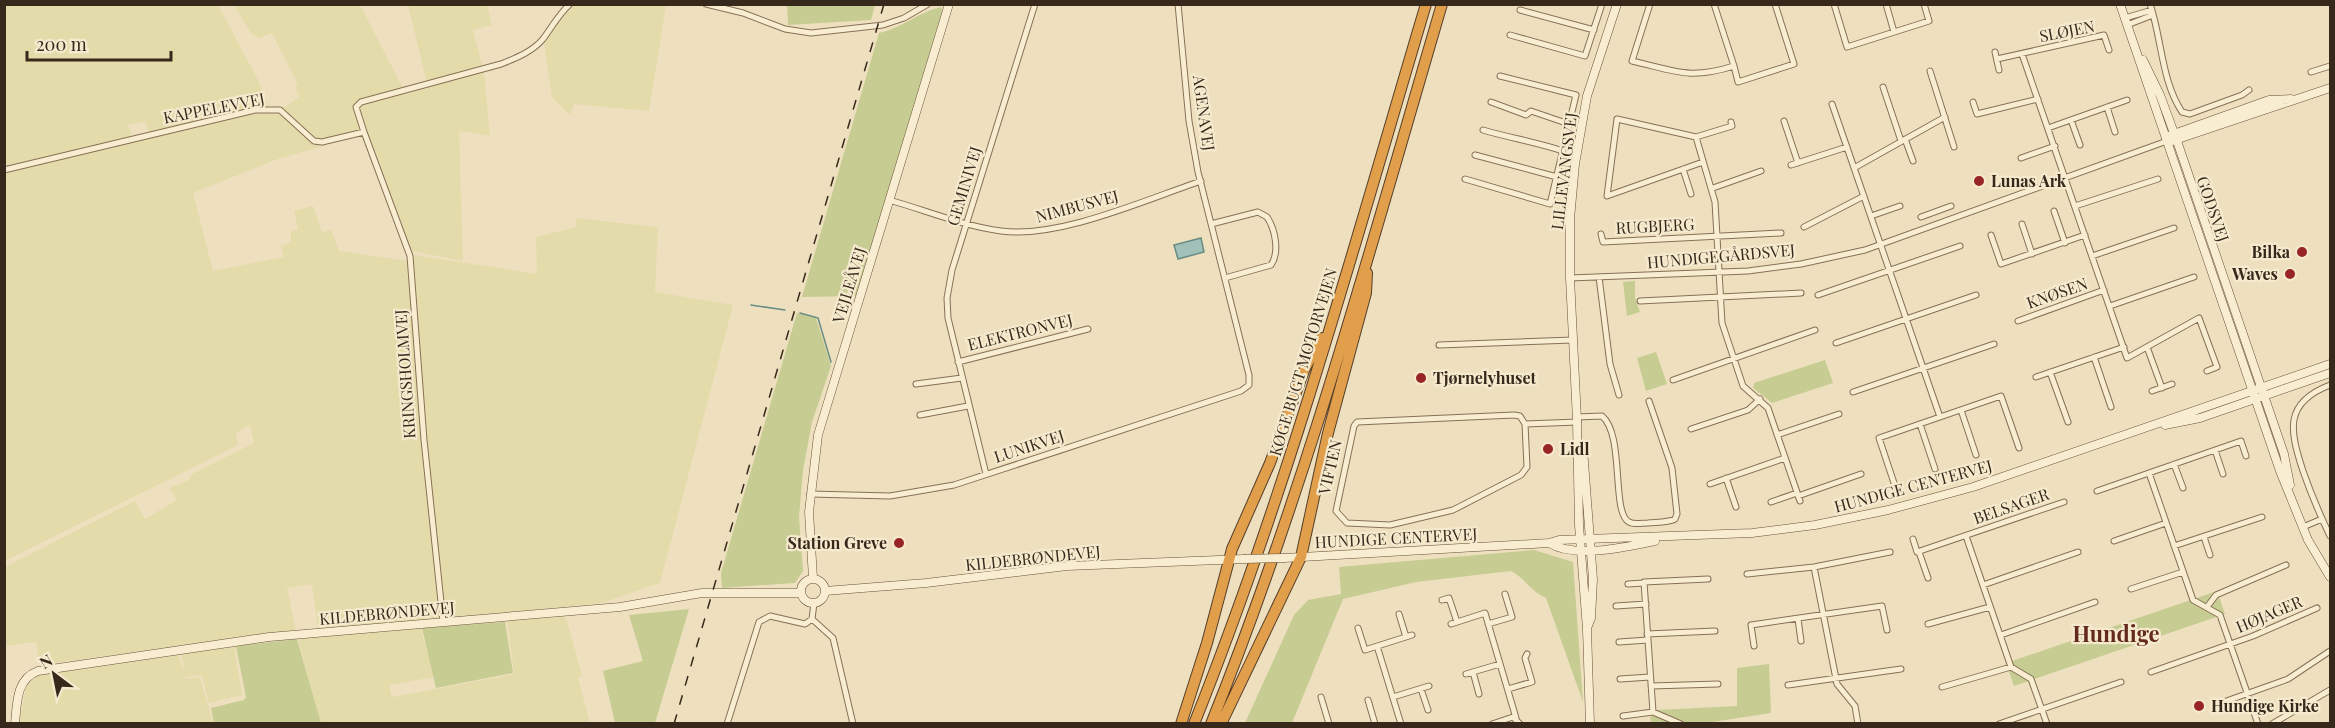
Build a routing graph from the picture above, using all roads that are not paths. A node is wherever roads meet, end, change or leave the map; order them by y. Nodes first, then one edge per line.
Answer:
1 (570, 4) edge
2 (706, 4) edge
3 (928, 4) edge
4 (949, 4) edge
5 (1035, 4) edge
6 (1178, 4) edge
7 (1426, 4) edge
8 (1443, 4) edge
9 (1602, 4) edge
10 (1617, 4) edge
11 (1650, 4) edge
12 (1714, 4) edge
13 (1774, 4) edge
14 (1834, 4) edge
15 (1886, 4) edge
16 (1924, 4) edge
17 (2120, 4) edge
18 (1520, 10) dead end
19 (2152, 10) edge
20 (2126, 22) junction
21 (1594, 30) junction
22 (1894, 32) junction
23 (1510, 35) dead end
24 (2131, 35) junction
25 (1589, 45) junction
26 (1601, 48) junction
27 (2109, 50) dead end
28 (1995, 52) dead end
29 (2022, 54) junction
30 (1997, 60) junction
31 (1734, 66) junction
32 (2331, 66) edge
33 (1999, 70) dead end
34 (1930, 71) dead end
35 (2311, 72) dead end
36 (1500, 76) dead end
37 (1883, 87) dead end
38 (2331, 88) edge
39 (2249, 90) dead end
40 (2301, 98) junction
41 (2038, 99) junction
42 (2127, 100) dead end
43 (1491, 102) dead end
44 (1973, 102) dead end
45 (1832, 104) dead end
46 (2107, 107) junction
47 (1572, 108) junction
48 (1585, 112) junction
49 (1945, 117) junction
50 (2071, 120) junction
51 (1784, 121) dead end
52 (1731, 122) dead end
53 (1569, 124) junction
54 (2048, 128) junction
55 (1483, 130) dead end
56 (364, 132) junction
57 (2115, 132) dead end
58 (2173, 132) junction
59 (1696, 137) junction
60 (1903, 140) junction
61 (2167, 141) junction
62 (2177, 141) junction
63 (2080, 145) dead end
64 (2055, 146) junction
65 (1847, 147) junction
66 (1954, 147) dead end
67 (1563, 151) junction
68 (1475, 155) dead end
69 (2021, 158) dead end
70 (1913, 161) dead end
71 (1703, 162) junction
72 (1798, 163) junction
73 (1791, 165) dead end
74 (1854, 168) junction
75 (1683, 169) junction
76 (4, 170) edge
77 (1761, 171) dead end
78 (1557, 177) junction
79 (2066, 177) junction
80 (2158, 179) dead end
81 (1465, 180) dead end
82 (1201, 181) junction
83 (1713, 188) junction
84 (1691, 194) dead end
85 (1864, 196) junction
86 (889, 200) junction
87 (1900, 206) dead end
88 (1951, 206) dead end
89 (2075, 206) junction
90 (2054, 211) dead end
91 (1936, 212) junction
92 (1871, 216) junction
93 (1921, 217) dead end
94 (967, 222) junction
95 (1940, 223) junction
96 (1211, 224) junction
97 (2022, 224) dead end
98 (1804, 227) dead end
99 (2174, 228) dead end
100 (1601, 234) dead end
101 (1781, 234) dead end
102 (1991, 235) dead end
103 (2085, 236) junction
104 (1716, 237) junction
105 (2065, 243) junction
106 (1881, 244) junction
107 (1960, 246) dead end
108 (2032, 254) junction
109 (1368, 255) junction
110 (2092, 256) junction
111 (1890, 270) junction
112 (1718, 272) junction
113 (1599, 277) junction
114 (2194, 277) dead end
115 (1225, 278) junction
116 (1570, 278) junction
117 (2104, 290) junction
118 (1801, 293) dead end
119 (1818, 295) dead end
120 (1976, 295) dead end
121 (1719, 297) junction
122 (1640, 301) dead end
123 (2110, 306) junction
124 (1906, 319) junction
125 (2018, 321) dead end
126 (1331, 322) junction
127 (1088, 329) dead end
128 (1815, 330) dead end
129 (1573, 340) junction
130 (1836, 343) dead end
131 (1994, 344) dead end
132 (1439, 345) dead end
133 (2124, 346) junction
134 (2147, 347) junction
135 (2094, 357) junction
136 (1734, 359) junction
137 (958, 362) junction
138 (2331, 364) edge
139 (1923, 368) junction
140 (2207, 371) dead end
141 (2050, 372) junction
142 (2331, 373) edge
143 (2036, 377) dead end
144 (962, 378) junction
145 (1673, 380) dead end
146 (916, 384) dead end
147 (2172, 384) dead end
148 (1249, 385) joint
149 (2331, 386) edge
150 (2162, 388) junction
151 (2006, 390) dead end
152 (2152, 391) dead end
153 (1853, 392) dead end
154 (2259, 393) junction
155 (1619, 395) dead end
156 (2001, 396) junction
157 (1761, 399) junction
158 (1649, 400) dead end
159 (968, 406) junction
160 (2111, 407) dead end
161 (1961, 410) junction
162 (1839, 414) dead end
163 (920, 415) dead end
164 (1940, 417) junction
165 (1578, 421) junction
166 (2068, 423) dead end
167 (1525, 424) junction
168 (1920, 424) junction
169 (1691, 429) dead end
170 (1777, 435) junction
171 (2019, 448) dead end
172 (2215, 450) junction
173 (1976, 455) dead end
174 (2246, 456) dead end
175 (1785, 458) junction
176 (2174, 464) junction
177 (1935, 469) dead end
178 (2149, 473) junction
179 (986, 474) junction
180 (1861, 474) dead end
181 (2223, 474) dead end
182 (1726, 478) junction
183 (1894, 483) dead end
184 (1710, 484) dead end
185 (2182, 488) dead end
186 (2097, 491) dead end
187 (810, 494) junction
188 (1798, 497) junction
189 (1771, 502) dead end
190 (2064, 502) dead end
191 (1737, 507) dead end
192 (2262, 518) dead end
193 (2322, 519) junction
194 (2166, 523) junction
195 (2302, 527) junction
196 (1966, 536) junction
197 (2331, 536) edge
198 (2204, 537) junction
199 (1668, 538) junction
200 (1589, 539) junction
201 (1913, 539) dead end
202 (1580, 540) junction
203 (2114, 541) dead end
204 (1549, 543) junction
205 (2174, 546) junction
206 (1580, 550) junction
207 (1590, 550) junction
208 (1890, 552) dead end
209 (1919, 552) junction
210 (2078, 552) dead end
211 (2211, 555) dead end
212 (1300, 557) junction
213 (1244, 559) joint
214 (1229, 560) junction
215 (2286, 565) dead end
216 (1814, 567) junction
217 (2183, 572) junction
218 (1747, 574) dead end
219 (2331, 577) edge
220 (813, 578) junction
221 (1928, 578) dead end
222 (1708, 579) dead end
223 (1644, 583) junction
224 (1628, 584) dead end
225 (1983, 585) junction
226 (2131, 589) dead end
227 (825, 591) junction
228 (801, 593) junction
229 (1505, 594) dead end
230 (1442, 600) dead end
231 (2095, 602) dead end
232 (814, 603) junction
233 (1646, 604) junction
234 (1616, 606) dead end
235 (1990, 607) junction
236 (2206, 607) junction
237 (2317, 608) dead end
238 (1399, 614) dead end
239 (1824, 616) junction
240 (812, 619) junction
241 (1798, 620) junction
242 (443, 621) junction
243 (1488, 624) junction
244 (1928, 624) dead end
245 (1358, 628) dead end
246 (1587, 629) junction
247 (1887, 630) dead end
248 (1714, 631) dead end
249 (2001, 635) junction
250 (1648, 637) junction
251 (1619, 642) dead end
252 (1801, 642) dead end
253 (2230, 644) junction
254 (1377, 646) junction
255 (1754, 646) dead end
256 (2331, 651) edge
257 (1527, 654) dead end
258 (1500, 664) junction
259 (2011, 667) junction
260 (1901, 669) dead end
261 (1473, 672) junction
262 (2151, 672) dead end
263 (1466, 674) dead end
264 (1650, 677) junction
265 (1620, 679) dead end
266 (1836, 679) junction
267 (2121, 682) dead end
268 (1718, 684) dead end
269 (1788, 685) dead end
270 (1429, 686) dead end
271 (1651, 686) junction
272 (1942, 687) dead end
273 (1421, 689) junction
274 (1508, 689) junction
275 (2331, 690) edge
276 (1479, 694) dead end
277 (2247, 694) junction
278 (1321, 697) dead end
279 (1393, 697) junction
280 (1368, 700) dead end
281 (2217, 705) dead end
282 (2042, 709) junction
283 (1428, 710) dead end
284 (1653, 712) junction
285 (1623, 716) dead end
286 (1518, 721) edge
287 (15, 723) edge
288 (727, 723) edge
289 (853, 723) edge
290 (1181, 723) edge
291 (1194, 723) edge
292 (1211, 723) edge
293 (1221, 723) edge
294 (1329, 723) edge
295 (1375, 723) edge
296 (1399, 723) edge
297 (1492, 723) edge
298 (1590, 723) edge
299 (1681, 723) edge
300 (1858, 723) edge
301 (1999, 723) edge
302 (2047, 723) edge
303 (2258, 723) edge
304 (2272, 723) edge

1 - 56 street
2 - 3 street
4 - 86 street, VEJLEÅVEJ
5 - 94 street, GEMINIVEJ
6 - 82 street, AGENAVEJ
7 - 126 highway, KØGE BUGT MOTORVEJEN
8 - 109 highway, KØGE BUGT MOTORVEJEN
9 - 21 street
10 - 26 street, LILLEVANGSVEJ
11 - 31 street
12 - 31 street
13 - 31 street
14 - 22 street
15 - 22 street
16 - 22 street
17 - 20 street, GODSVEJ
18 - 21 street
19 - 20 street
19 - 39 street
20 - 24 street, GODSVEJ
21 - 25 street
23 - 25 street
24 - 58 street, GODSVEJ
24 - 61 street, GODSVEJ
25 - 26 street
26 - 48 street, LILLEVANGSVEJ
27 - 29 street, SLØJEN
28 - 30 street
29 - 30 street, SLØJEN
29 - 41 street, SLØJEN
30 - 33 street
32 - 35 street
34 - 49 street
36 - 47 street
37 - 60 street
38 - 40 street
40 - 58 street
40 - 62 street
41 - 44 street
41 - 54 street, SLØJEN
42 - 46 street
43 - 53 street
45 - 65 street
46 - 50 street
46 - 57 street
47 - 48 street
47 - 53 street
48 - 116 street, LILLEVANGSVEJ
49 - 60 street
49 - 66 street
50 - 54 street
50 - 63 street
51 - 72 street
52 - 59 street, RUGBJERG
53 - 67 street
54 - 64 street, SLØJEN
55 - 67 street
56 - 76 street, KAPPELEVVEJ
56 - 242 street, KRINGSHOLMVEJ
58 - 61 street
58 - 62 street, GODSVEJ
59 - 71 street, RUGBJERG
59 - 75 street, RUGBJERG
60 - 70 street
60 - 74 street
61 - 62 street
61 - 79 street, HUNDIGEGÅRDSVEJ
61 - 154 street, GODSVEJ
62 - 154 street, GODSVEJ
64 - 69 street
64 - 79 street, SLØJEN
65 - 72 street
65 - 74 street
67 - 78 street
68 - 78 street
71 - 75 street, RUGBJERG
71 - 83 street, RUGBJERG
72 - 73 street
74 - 85 street
75 - 84 street, RUGBJERG
77 - 83 street
78 - 81 street
79 - 89 street, KNØSEN
79 - 95 street, HUNDIGEGÅRDSVEJ
80 - 89 street
82 - 94 street, NIMBUSVEJ
82 - 96 street, AGENAVEJ
83 - 104 street, RUGBJERG
85 - 92 street
85 - 98 street
86 - 94 street, NIMBUSVEJ
86 - 187 street, VEJLEÅVEJ
87 - 92 street
88 - 91 street
89 - 103 street, KNØSEN
90 - 105 street
91 - 93 street
91 - 95 street
92 - 106 street
94 - 137 street, GEMINIVEJ
95 - 106 street, HUNDIGEGÅRDSVEJ
96 - 115 street, AGENAVEJ
96 - 115 street
97 - 108 street
99 - 110 street, KNØSEN
100 - 104 street, RUGBJERG
101 - 104 street, RUGBJERG
102 - 108 street
103 - 105 street
103 - 110 street, KNØSEN
104 - 112 street, RUGBJERG
105 - 108 street
106 - 111 street
106 - 112 street, HUNDIGEGÅRDSVEJ
107 - 111 street
109 - 212 highway
109 - 292 highway, KØGE BUGT MOTORVEJEN
110 - 117 street, KNØSEN
111 - 119 street
111 - 124 street
112 - 113 street, HUNDIGEGÅRDSVEJ
112 - 121 street, RUGBJERG
113 - 116 street, HUNDIGEGÅRDSVEJ
113 - 155 street
114 - 123 street, KNØSEN
115 - 148 street, AGENAVEJ
116 - 129 street, LILLEVANGSVEJ
117 - 123 street, KNØSEN
117 - 125 street, KNØSEN
118 - 121 street
120 - 124 street
121 - 122 street
121 - 136 street, RUGBJERG
123 - 133 street, KNØSEN
124 - 130 street
124 - 139 street
126 - 214 highway
126 - 291 highway, KØGE BUGT MOTORVEJEN
127 - 137 street, ELEKTRONVEJ
128 - 136 street
129 - 132 street
129 - 165 street, LILLEVANGSVEJ
131 - 139 street
133 - 134 street
133 - 135 street
134 - 140 street
134 - 150 street
135 - 141 street
135 - 160 street
136 - 145 street
136 - 157 street, RUGBJERG
137 - 144 street, GEMINIVEJ
138 - 154 street, HUNDIGE CENTERVEJ
139 - 153 street
139 - 164 street
141 - 143 street
141 - 166 street
142 - 154 street, HUNDIGE CENTERVEJ
144 - 146 street
144 - 159 street, GEMINIVEJ
147 - 150 street
148 - 179 street, LUNIKVEJ
149 - 193 street
150 - 152 street
151 - 156 street
154 - 195 street, GODSVEJ
154 - 199 street, HUNDIGE CENTERVEJ
156 - 161 street
156 - 171 street
157 - 169 street
157 - 170 street, RUGBJERG
158 - 165 street, VIFTEN
159 - 163 street
159 - 179 street, GEMINIVEJ
161 - 164 street
161 - 173 street
162 - 170 street
164 - 168 street
165 - 167 street, VIFTEN
165 - 200 street, LILLEVANGSVEJ
165 - 202 street, LILLEVANGSVEJ
167 - 167 street, VIFTEN
168 - 177 street
168 - 183 street
170 - 175 street, RUGBJERG
172 - 174 street
172 - 176 street
172 - 181 street
175 - 182 street
175 - 188 street, RUGBJERG
176 - 178 street
176 - 185 street
178 - 186 street
178 - 194 street, HØJAGER
179 - 187 street, LUNIKVEJ
180 - 188 street
182 - 184 street
182 - 191 street
187 - 220 street, VEJLEÅVEJ
188 - 189 street
190 - 196 street, BELSAGER
192 - 198 street
193 - 195 street
193 - 197 street
194 - 203 street
194 - 205 street, HØJAGER
195 - 219 street, GODSVEJ
196 - 209 street, BELSAGER
196 - 225 street, BELSAGER
198 - 205 street
198 - 211 street
199 - 200 street, HUNDIGE CENTERVEJ
199 - 207 street, HUNDIGE CENTERVEJ
200 - 202 street, HUNDIGE CENTERVEJ
200 - 207 street, LILLEVANGSVEJ
201 - 209 street
202 - 204 street, HUNDIGE CENTERVEJ
202 - 206 street, LILLEVANGSVEJ
204 - 206 street, HUNDIGE CENTERVEJ
204 - 212 street, HUNDIGE CENTERVEJ
205 - 217 street, HØJAGER
206 - 207 street, HUNDIGE CENTERVEJ
206 - 246 street, LILLEVANGSVEJ
207 - 246 street, LILLEVANGSVEJ
208 - 216 street
209 - 221 street
210 - 225 street
212 - 213 street, HUNDIGE CENTERVEJ, bridge
212 - 293 highway
213 - 214 street, KILDEBRØNDEVEJ
214 - 227 street, KILDEBRØNDEVEJ
214 - 290 highway
215 - 236 street
216 - 218 street
216 - 239 street
217 - 226 street
217 - 236 street, HØJAGER
220 - 227 street
220 - 228 street
222 - 223 street
223 - 224 street
223 - 233 street
225 - 235 street, BELSAGER
227 - 232 street
228 - 232 street
228 - 242 street, KILDEBRØNDEVEJ
229 - 243 street
230 - 243 street
231 - 249 street
232 - 240 street
233 - 234 street
233 - 250 street
235 - 244 street
235 - 249 street, BELSAGER
236 - 253 street, HØJAGER
237 - 253 street, HØJAGER
238 - 254 street
239 - 241 street
239 - 247 street
239 - 266 street
240 - 288 street
240 - 289 street
241 - 252 street
241 - 255 street
242 - 287 street, KILDEBRØNDEVEJ
243 - 258 street
245 - 254 street
246 - 298 street, LILLEVANGSVEJ
248 - 250 street
249 - 259 street, BELSAGER
250 - 251 street
250 - 264 street
253 - 262 street, HØJAGER
253 - 277 street, HØJAGER
254 - 279 street
256 - 277 street
257 - 274 street
258 - 261 street
258 - 274 street
259 - 272 street
259 - 282 street
260 - 266 street
261 - 263 street
261 - 276 street
264 - 265 street
264 - 271 street
266 - 269 street
266 - 300 street
267 - 282 street
268 - 271 street
270 - 273 street
271 - 284 street
273 - 279 street
273 - 283 street
274 - 286 street
275 - 304 street
277 - 281 street
277 - 303 street, HØJAGER
278 - 294 street
279 - 296 street
280 - 295 street
282 - 301 street
282 - 302 street
284 - 285 street
284 - 299 street
286 - 297 street

